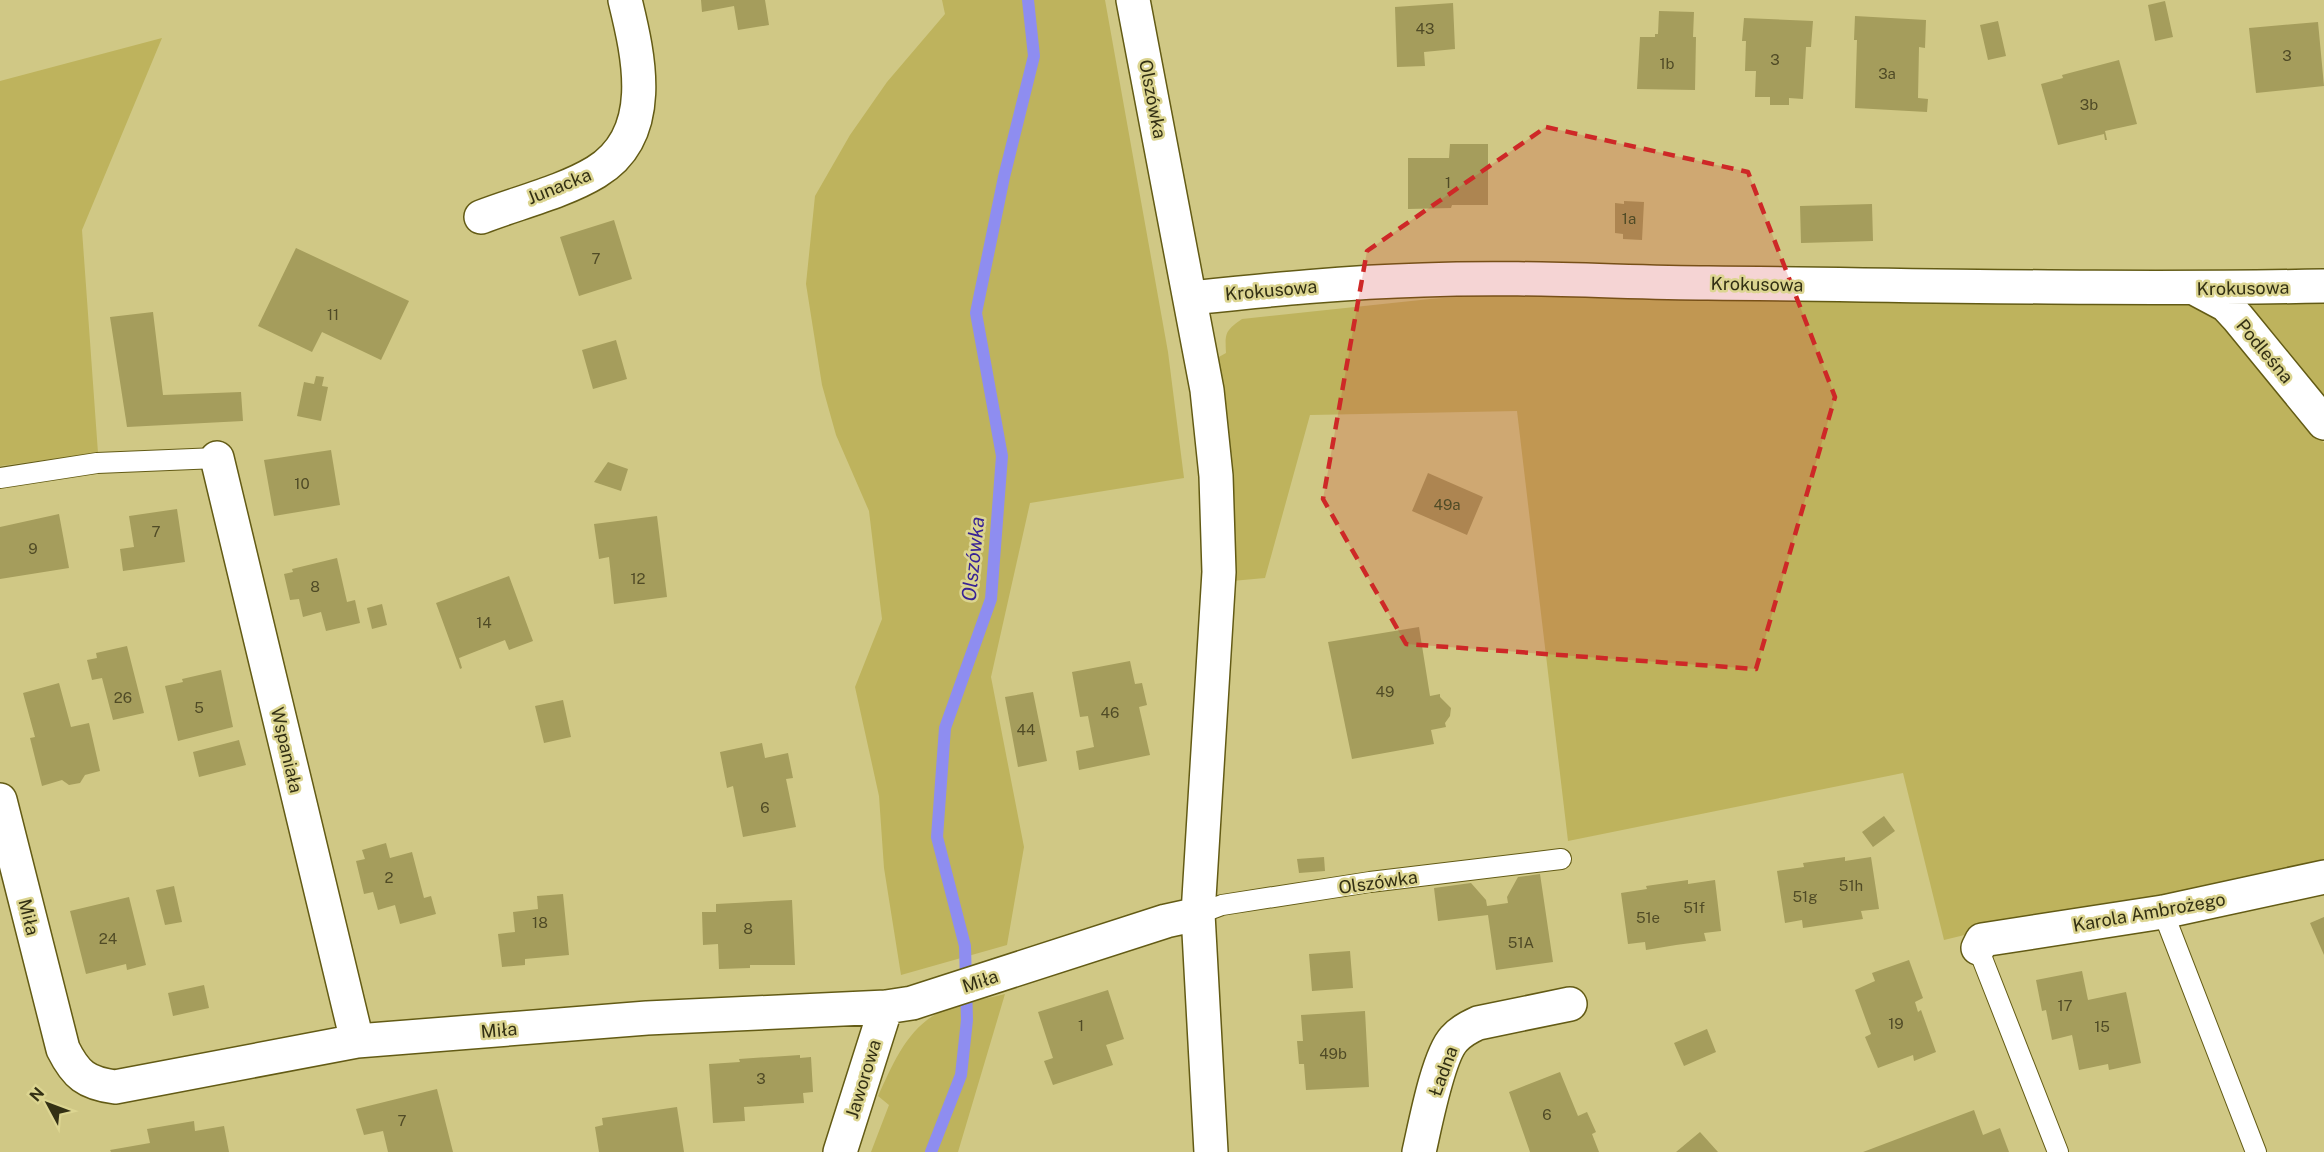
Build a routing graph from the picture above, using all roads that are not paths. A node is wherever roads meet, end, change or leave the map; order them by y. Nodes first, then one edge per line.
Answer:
1 (625, 0) edge
2 (1133, 0) edge
3 (481, 217) dead end
4 (2324, 286) edge
5 (2196, 289) junction
6 (1190, 298) junction
7 (2324, 423) edge
8 (217, 458) joint
9 (0, 478) edge
10 (0, 800) edge
11 (1561, 859) dead end
12 (2324, 877) edge
13 (2163, 912) junction
14 (1198, 914) junction
15 (1978, 948) joint
16 (1570, 1004) dead end
17 (899, 1005) junction
18 (357, 1041) junction
19 (840, 1152) edge
20 (1211, 1152) edge
21 (1419, 1152) edge
22 (2058, 1152) edge
23 (2256, 1152) edge

1 - 3 street, Junacka
2 - 6 street, Olszówka
4 - 5 street, Krokusowa
5 - 6 street, Krokusowa
5 - 7 street, Podleśna
6 - 14 street, Olszówka
8 - 9 lane
8 - 18 street, Wspaniała
10 - 18 street, Miła
11 - 14 lane, Olszówka
12 - 13 street, Karola Ambrożego
13 - 15 street, Karola Ambrożego
13 - 23 lane
14 - 17 street, Miła
14 - 20 street, Olszówka
15 - 22 lane
16 - 21 street, Ładna
17 - 18 street, Miła
17 - 19 street, Jaworowa

